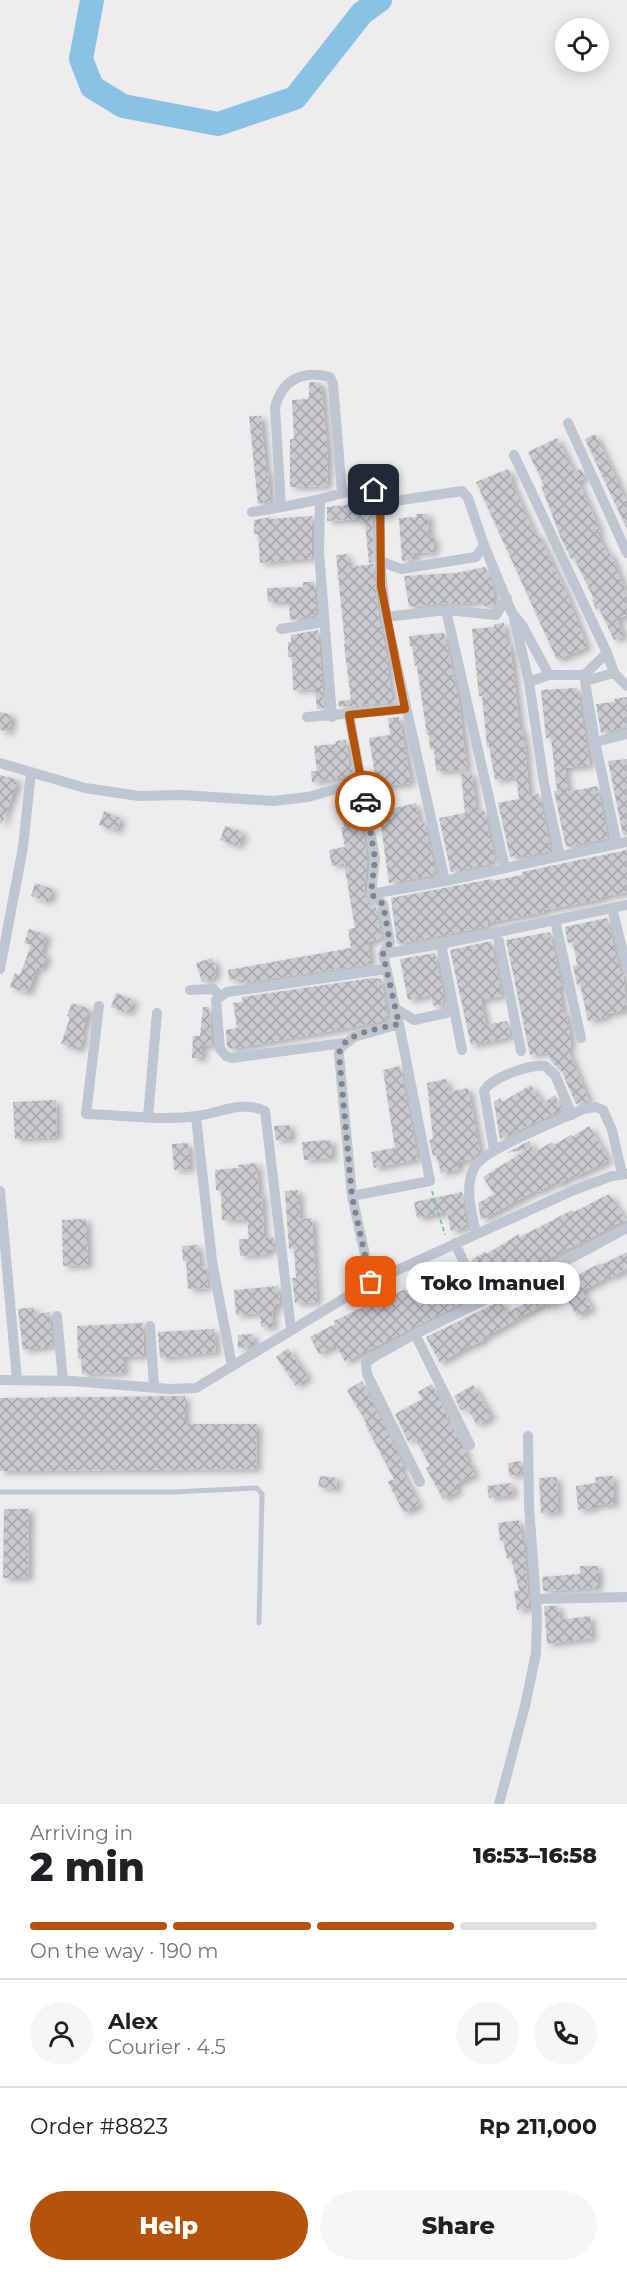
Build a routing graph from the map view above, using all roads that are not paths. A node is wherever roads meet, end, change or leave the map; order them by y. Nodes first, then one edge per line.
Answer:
1 (568, 423) dead end
2 (514, 455) dead end
3 (342, 493) junction
4 (320, 499) junction
5 (381, 503) junction
6 (281, 506) junction
7 (252, 512) dead end
8 (484, 545) junction
9 (627, 553) edge
10 (380, 561) junction
11 (507, 598) junction
12 (446, 610) junction
13 (512, 613) junction
14 (386, 617) junction
15 (323, 622) junction
16 (281, 629) dead end
17 (607, 653) junction
18 (614, 673) junction
19 (549, 675) junction
20 (584, 678) junction
21 (529, 682) junction
22 (627, 686) edge
23 (405, 709) junction
24 (349, 715) junction
25 (307, 717) dead end
26 (332, 717) junction
27 (627, 734) edge
28 (595, 742) junction
29 (0, 764) edge
30 (31, 772) junction
31 (360, 782) junction
32 (622, 843) edge
33 (560, 856) junction
34 (505, 868) junction
35 (445, 881) junction
36 (371, 894) junction
37 (627, 905) edge
38 (612, 908) junction
39 (555, 920) junction
40 (497, 932) junction
41 (441, 944) junction
42 (383, 954) junction
43 (0, 969) edge
44 (386, 969) junction
45 (627, 969) edge
46 (190, 990) dead end
47 (221, 996) junction
48 (452, 999) junction
49 (99, 1006) dead end
50 (395, 1008) junction
51 (157, 1013) dead end
52 (399, 1024) junction
53 (581, 1038) dead end
54 (344, 1043) junction
55 (462, 1050) dead end
56 (521, 1051) dead end
57 (572, 1114) junction
58 (148, 1117) junction
59 (196, 1117) junction
60 (494, 1150) junction
61 (625, 1174) edge
62 (0, 1191) edge
63 (352, 1197) junction
64 (625, 1229) dead end
65 (476, 1233) junction
66 (452, 1244) junction
67 (371, 1282) junction
68 (482, 1302) junction
69 (57, 1316) dead end
70 (150, 1326) dead end
71 (291, 1329) junction
72 (415, 1334) junction
73 (232, 1366) junction
74 (0, 1380) edge
75 (17, 1380) junction
76 (63, 1381) junction
77 (153, 1387) junction
78 (528, 1436) dead end
79 (470, 1445) dead end
80 (420, 1482) dead end
81 (0, 1492) edge
82 (627, 1597) edge
83 (535, 1599) junction
84 (259, 1623) dead end
85 (500, 1804) edge

1 - 9 street
2 - 17 street
3 - 4 street
3 - 5 street
3 - 6 street
4 - 6 street
4 - 15 street
5 - 8 street
5 - 10 street
6 - 7 street
8 - 10 street
8 - 11 street
10 - 14 street
11 - 12 street
11 - 13 street
12 - 14 street
12 - 34 street
13 - 19 street
13 - 21 street
14 - 23 street
15 - 16 street
15 - 26 street
17 - 18 street
17 - 20 street
18 - 20 street
18 - 22 street
19 - 20 street
19 - 21 street
20 - 28 street
21 - 33 street
23 - 24 street
23 - 35 street
24 - 26 street
24 - 31 street
25 - 26 street
27 - 28 street
28 - 32 street
29 - 30 street
30 - 31 street
30 - 43 street
31 - 36 street
32 - 33 street
33 - 34 street
34 - 35 street
35 - 36 street
36 - 42 street
37 - 38 street
38 - 39 street
38 - 45 street
39 - 40 street
39 - 53 street
40 - 41 street
40 - 56 street
41 - 42 street
41 - 48 street
42 - 44 street
44 - 47 street
44 - 50 street
46 - 47 street
47 - 54 street
48 - 50 street
48 - 55 street
49 - 58 street
50 - 52 street
51 - 58 street
52 - 54 street
52 - 63 street
54 - 63 street
57 - 60 street
57 - 60 street
57 - 61 street
58 - 59 street
59 - 71 street
59 - 73 street
60 - 65 street
61 - 65 street
62 - 75 street
63 - 67 street
64 - 68 street
65 - 66 street
66 - 67 street
66 - 68 street
67 - 71 street
68 - 72 street
69 - 76 street
70 - 77 street
71 - 73 street
72 - 79 street
72 - 80 street
73 - 77 street
74 - 75 street
75 - 76 street
76 - 77 street
78 - 83 street
81 - 84 lane
82 - 83 street
83 - 85 street

